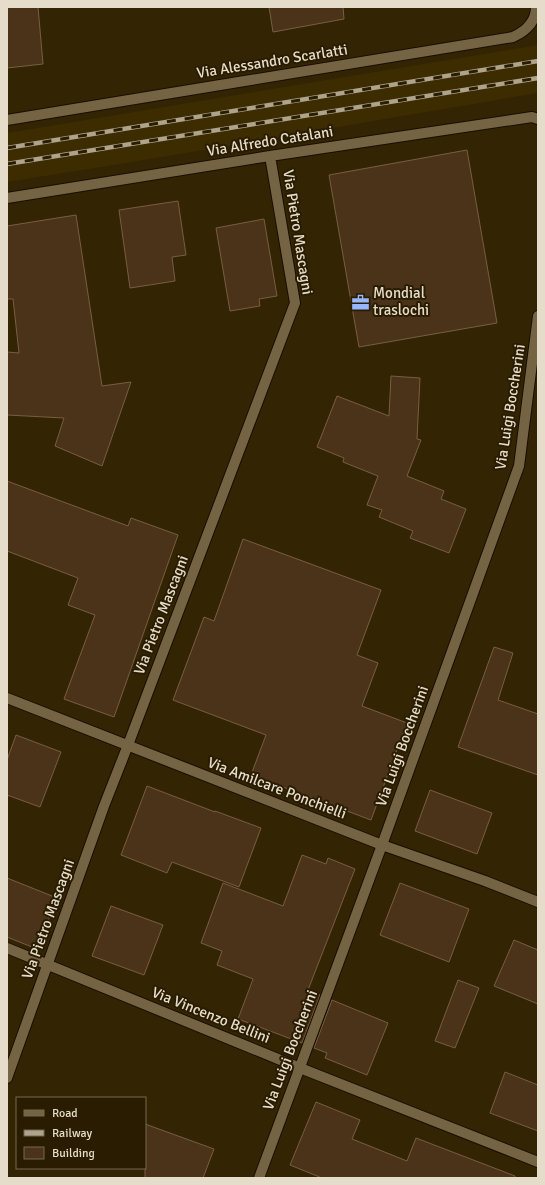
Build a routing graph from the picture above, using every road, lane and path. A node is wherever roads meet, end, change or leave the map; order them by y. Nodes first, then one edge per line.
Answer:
1 (536, 7) edge
2 (533, 28) edge
3 (538, 119) edge
4 (7, 120) edge
5 (270, 156) junction
6 (7, 198) edge
7 (538, 316) edge
8 (7, 698) edge
9 (128, 746) junction
10 (382, 846) junction
11 (538, 902) edge
12 (7, 948) edge
13 (48, 965) junction
14 (300, 1068) junction
15 (7, 1078) edge
16 (538, 1162) edge
17 (258, 1178) edge

1 - 2 street
2 - 4 street, Via Alessandro Scarlatti
3 - 5 street, Via Alfredo Catalani
5 - 6 street, Via Alfredo Catalani
5 - 9 street, Via Pietro Mascagni
7 - 10 street, Via Luigi Boccherini
8 - 9 street, Via Amilcare Ponchielli
9 - 10 street, Via Amilcare Ponchielli
9 - 13 street, Via Pietro Mascagni
10 - 11 street, Via Amilcare Ponchielli
10 - 14 street, Via Luigi Boccherini
12 - 13 street, Via Vincenzo Bellini
13 - 14 street, Via Vincenzo Bellini
13 - 15 street, Via Pietro Mascagni
14 - 16 street, Via Vincenzo Bellini
14 - 17 street, Via Luigi Boccherini

